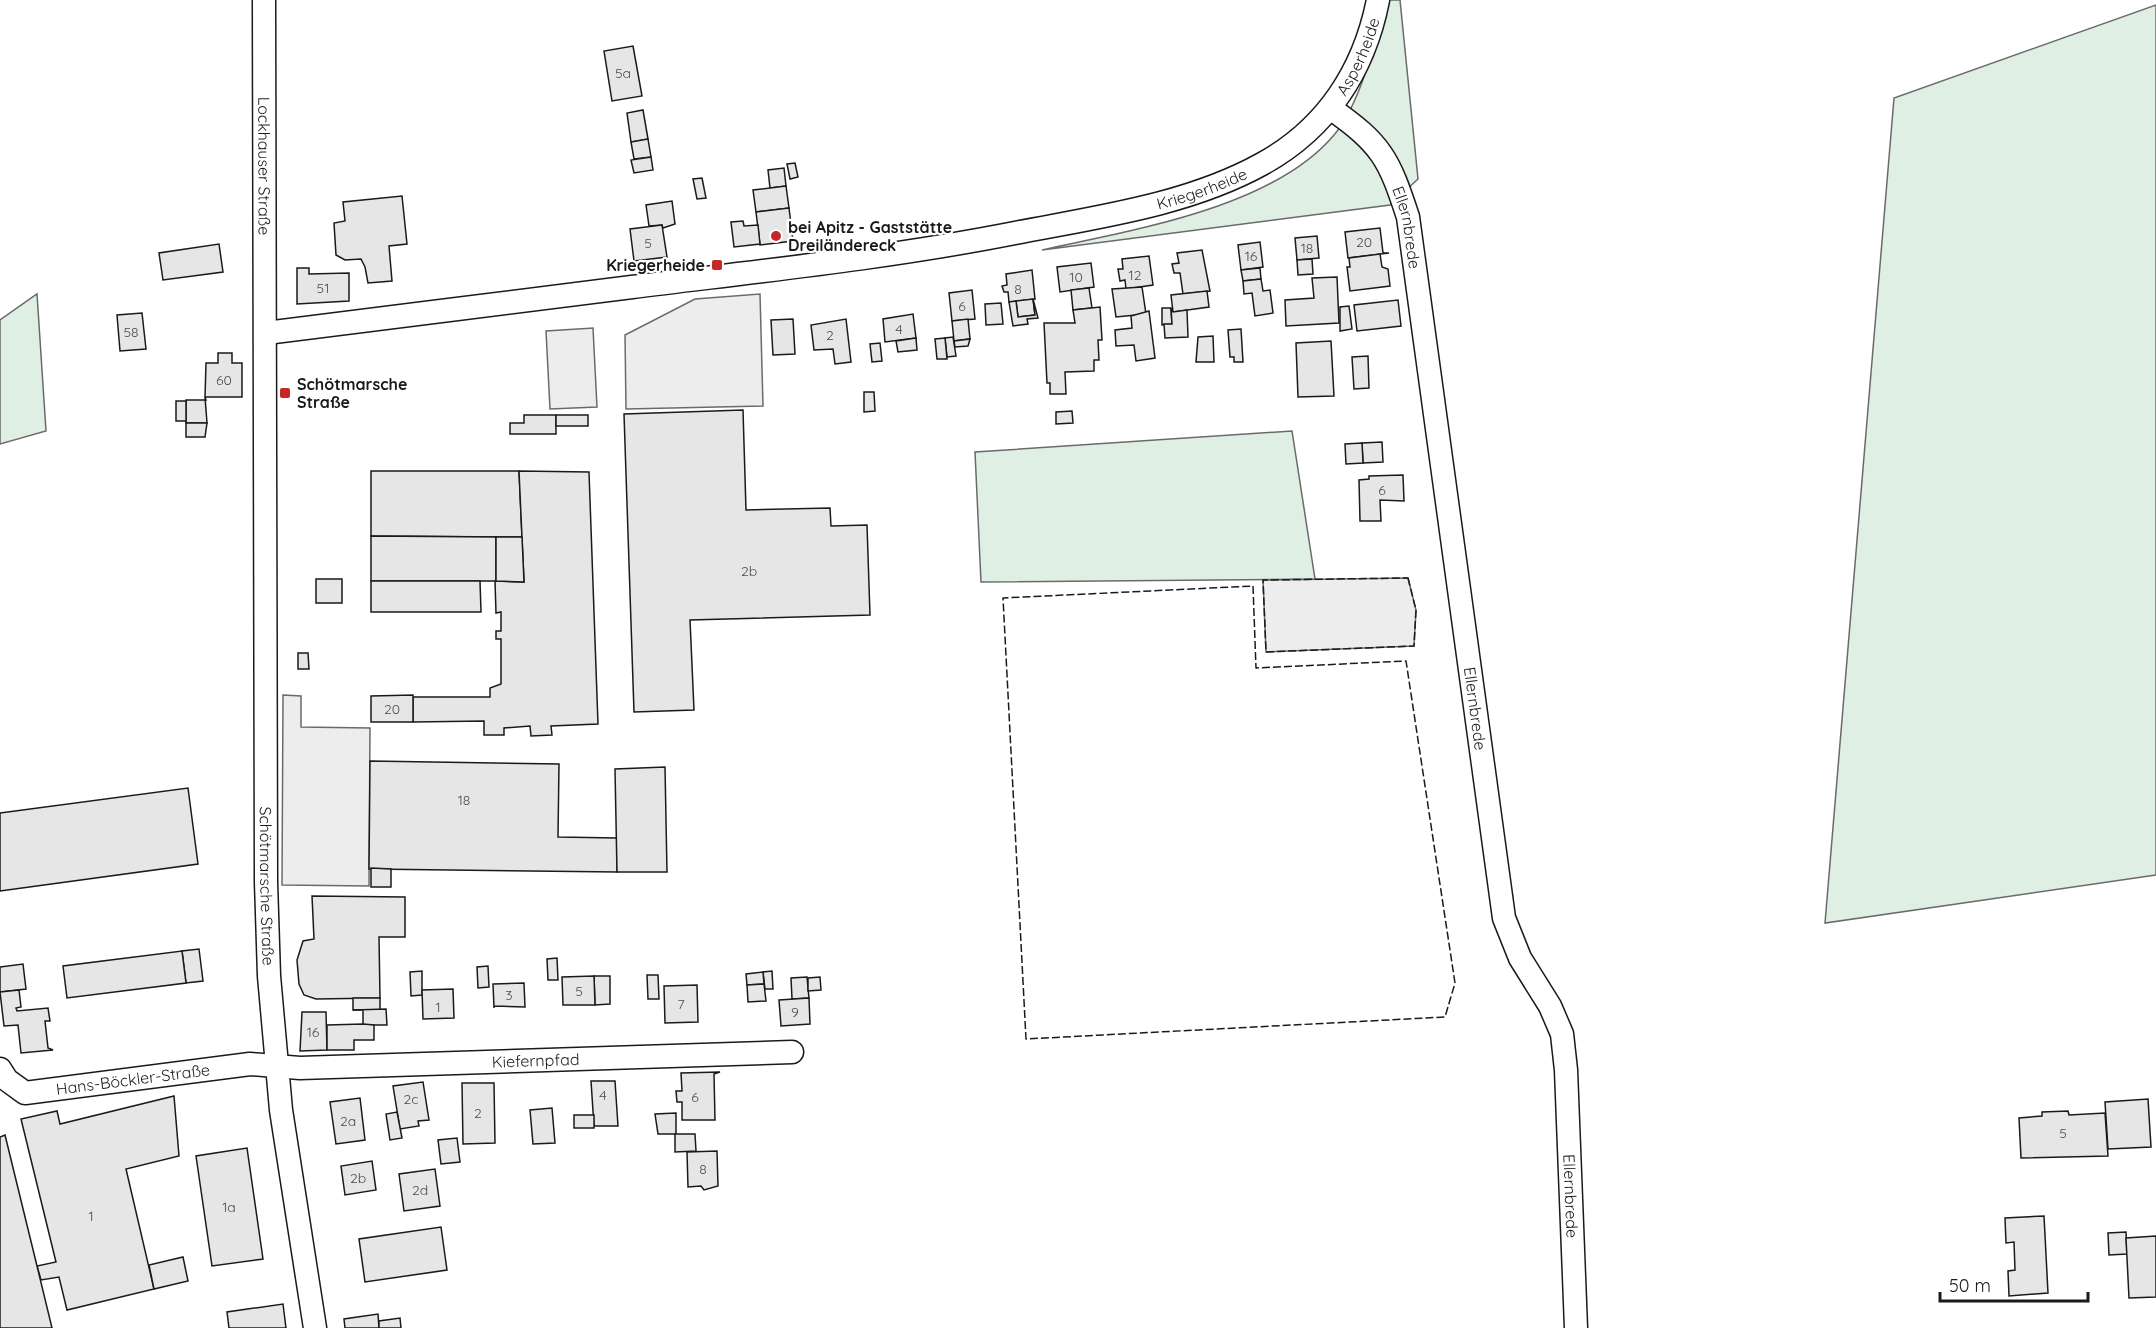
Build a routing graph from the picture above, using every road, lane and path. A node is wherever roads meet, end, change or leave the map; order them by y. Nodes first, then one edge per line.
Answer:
1 (264, 0) edge
2 (1378, 0) edge
3 (1330, 108) junction
4 (267, 333) junction
5 (792, 1052) dead end
6 (277, 1065) junction
7 (0, 1070) edge
8 (315, 1328) edge
9 (1576, 1328) edge

1 - 4 street, Lockhauser Straße
2 - 3 street, Asperheide
3 - 4 street, Kriegerheide
3 - 9 street, Ellernbrede
4 - 6 street, Schötmarsche Straße
5 - 6 street, Kiefernpfad
6 - 7 street, Hans-Böckler-Straße
6 - 8 street, Schötmarsche Straße

